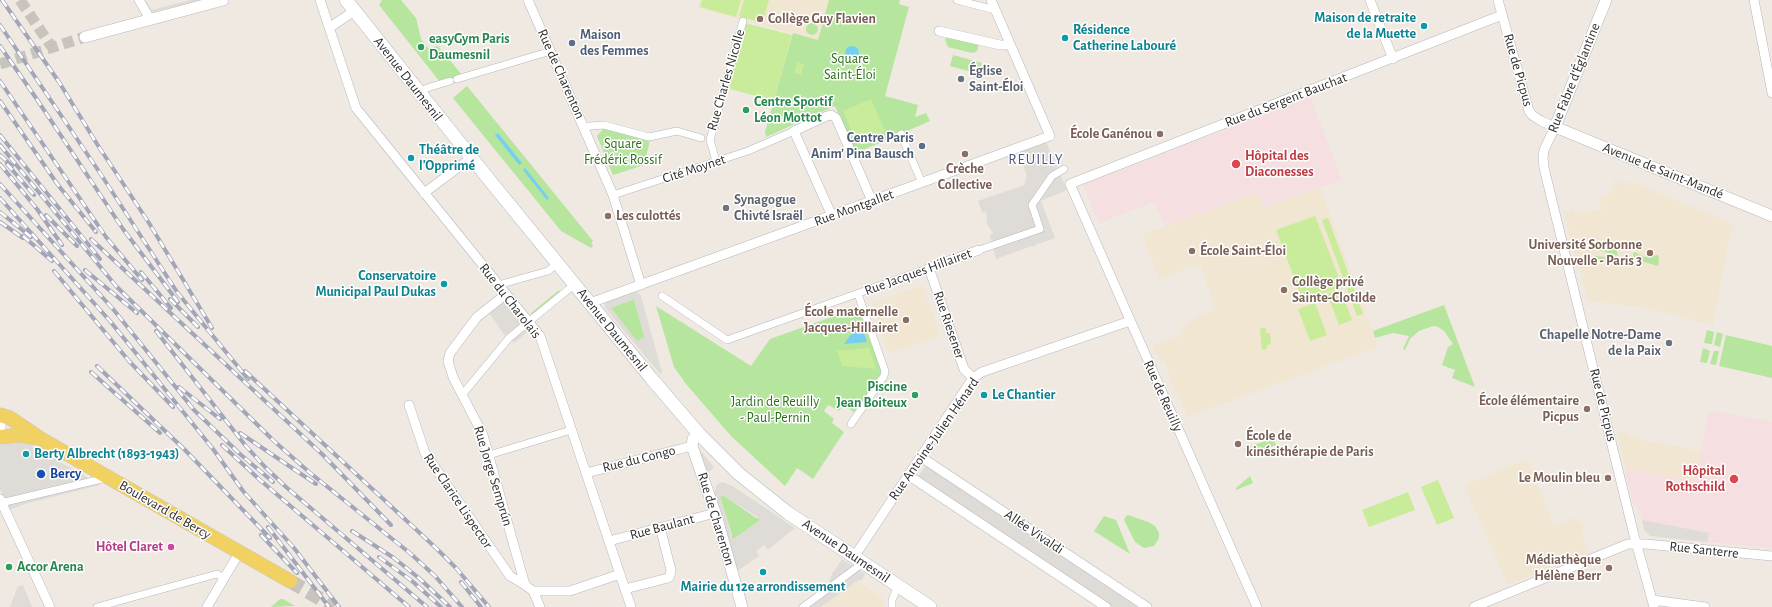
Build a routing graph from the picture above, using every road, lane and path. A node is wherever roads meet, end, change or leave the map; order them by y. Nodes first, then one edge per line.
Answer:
1 (139, 0) edge
2 (223, 0) edge
3 (320, 0) edge
4 (346, 0) edge
5 (528, 0) edge
6 (957, 0) edge
7 (991, 0) edge
8 (1370, 0) edge
9 (1606, 0) edge
10 (1754, 0) edge
11 (1501, 5) edge
12 (995, 10) junction
13 (354, 11) junction
14 (150, 19) junction
15 (743, 21) dead end
16 (328, 28) junction
17 (940, 31) dead end
18 (85, 37) tunnel mouth
19 (1010, 45) junction
20 (551, 51) junction
21 (1393, 59) junction
22 (419, 93) junction
23 (1772, 93) edge
24 (1554, 126) junction
25 (584, 129) junction
26 (794, 131) junction
27 (901, 134) dead end
28 (701, 138) dead end
29 (1543, 157) joint
30 (471, 158) junction
31 (716, 162) junction
32 (1064, 169) dead end
33 (922, 183) junction
34 (1070, 184) joint
35 (424, 193) junction
36 (613, 195) junction
37 (872, 200) junction
38 (832, 216) junction
39 (1772, 216) edge
40 (979, 250) joint
41 (558, 263) junction
42 (929, 268) junction
43 (575, 284) junction
44 (640, 285) junction
45 (499, 286) junction
46 (858, 294) junction
47 (506, 295) junction
48 (662, 296) dead end
49 (590, 303) junction
50 (1130, 321) junction
51 (529, 323) junction
52 (973, 378) junction
53 (462, 394) junction
54 (409, 405) dead end
55 (3, 417) edge
56 (851, 424) dead end
57 (0, 429) edge
58 (571, 430) junction
59 (699, 434) junction
60 (0, 437) edge
61 (41, 439) junction
62 (692, 446) junction
63 (489, 455) junction
64 (920, 457) junction
65 (586, 473) junction
66 (908, 475) junction
67 (108, 477) junction
68 (2, 500) edge
69 (715, 513) junction
70 (660, 527) junction
71 (609, 541) junction
72 (1637, 543) junction
73 (239, 553) junction
74 (1772, 556) edge
75 (858, 560) junction
76 (620, 574) junction
77 (224, 578) junction
78 (290, 581) tunnel mouth
79 (524, 585) junction
80 (898, 586) junction
81 (625, 589) junction
82 (533, 591) junction
83 (1653, 603) edge
84 (50, 607) edge
85 (97, 607) edge
86 (207, 607) edge
87 (540, 607) edge
88 (631, 607) edge
89 (742, 607) edge
90 (804, 607) edge
91 (892, 607) edge
92 (930, 607) edge
93 (1106, 607) edge
94 (1147, 607) edge
95 (1257, 607) edge
96 (1474, 607) edge
97 (1705, 607) edge

1 - 14 street
2 - 14 street
3 - 16 street, Rue du Charolais
4 - 13 main road, Avenue Daumesnil
5 - 20 street, Rue de Charenton
6 - 12 street
7 - 12 street
8 - 21 street
9 - 24 street, Rue Fabre d'Églantine
10 - 23 street
11 - 21 street, Rue du Sergent Bauchat
11 - 24 street, Rue de Picpus
12 - 19 street
13 - 16 street
13 - 22 main road, Avenue Daumesnil
14 - 18 street
15 - 31 street, Rue Charles Nicolle
16 - 35 street, Rue du Charolais
17 - 19 street
19 - 33 street, Rue Montgallet
20 - 22 street
20 - 25 street, Rue de Charenton
21 - 34 street, Rue du Sergent Bauchat
22 - 30 main road, Avenue Daumesnil
24 - 29 street, Rue Fabre d'Églantine
24 - 39 street, Avenue de Saint-Mandé
25 - 28 street, Rue Charles Nicolle
25 - 36 street, Rue de Charenton
26 - 31 street, Cité Moynet
26 - 37 street
26 - 38 street
27 - 33 street
29 - 72 street, Rue de Picpus
30 - 35 street
30 - 41 main road, Avenue Daumesnil
31 - 36 street, Cité Moynet
32 - 40 street, Rue Jacques Hillairet
33 - 37 street, Rue Montgallet
34 - 50 street, Rue de Reuilly
35 - 45 street, Rue du Charolais
36 - 44 street, Rue de Charenton
37 - 38 street, Rue Montgallet
38 - 44 street, Rue Montgallet
40 - 42 street, Rue Jacques Hillairet
41 - 43 main road, Avenue Daumesnil
41 - 45 street
42 - 46 street, Rue Jacques Hillairet
42 - 52 street, Rue Riesener
43 - 49 main road, Avenue Daumesnil
43 - 51 street
44 - 49 street, Rue Montgallet
45 - 47 street, Rue du Charolais
46 - 48 street, Rue Jacques Hillairet
46 - 56 street
47 - 51 street, Rue du Charolais
47 - 53 street, Rue Jorge Semprún
49 - 59 main road, Avenue Daumesnil
50 - 52 street, Rue Antoine-Julien Hénard
50 - 95 street, Rue de Reuilly
51 - 53 street
51 - 58 street, Rue du Charolais
52 - 64 street, Rue Antoine-Julien Hénard
53 - 63 street, Rue Jorge Semprún
54 - 79 street, Rue Clarice Lispector
55 - 57 street
55 - 61 main road, Boulevard de Bercy
58 - 63 street
58 - 65 street, Rue du Charolais
59 - 62 street
59 - 75 main road, Avenue Daumesnil
60 - 61 main road, Boulevard de Bercy
61 - 67 main road, Boulevard de Bercy
62 - 65 street, Rue du Congo
62 - 69 street, Rue de Charenton
63 - 79 street, Rue Jorge Semprún
64 - 66 street, Rue Antoine-Julien Hénard
64 - 94 street, Allée Vivaldi
65 - 71 street, Rue du Charolais
66 - 75 street, Rue Antoine-Julien Hénard
66 - 93 street, Allée Vivaldi
67 - 68 street
67 - 73 main road, Boulevard de Bercy
68 - 84 street
69 - 70 street, Rue Baulant
69 - 89 street, Rue de Charenton
70 - 71 street, Rue Baulant
70 - 81 street
71 - 76 street, Rue du Charolais
72 - 74 street, Rue Santerre
72 - 83 street, Rue de Picpus
72 - 96 street
73 - 77 street
73 - 78 main road, Boulevard de Bercy
75 - 80 main road, Avenue Daumesnil
75 - 90 street
76 - 81 street, Rue du Charolais
76 - 82 street
77 - 85 street
77 - 86 street
79 - 82 street
80 - 91 street
80 - 92 main road, Avenue Daumesnil
81 - 88 street, Rue du Charolais
82 - 87 street
83 - 97 street

